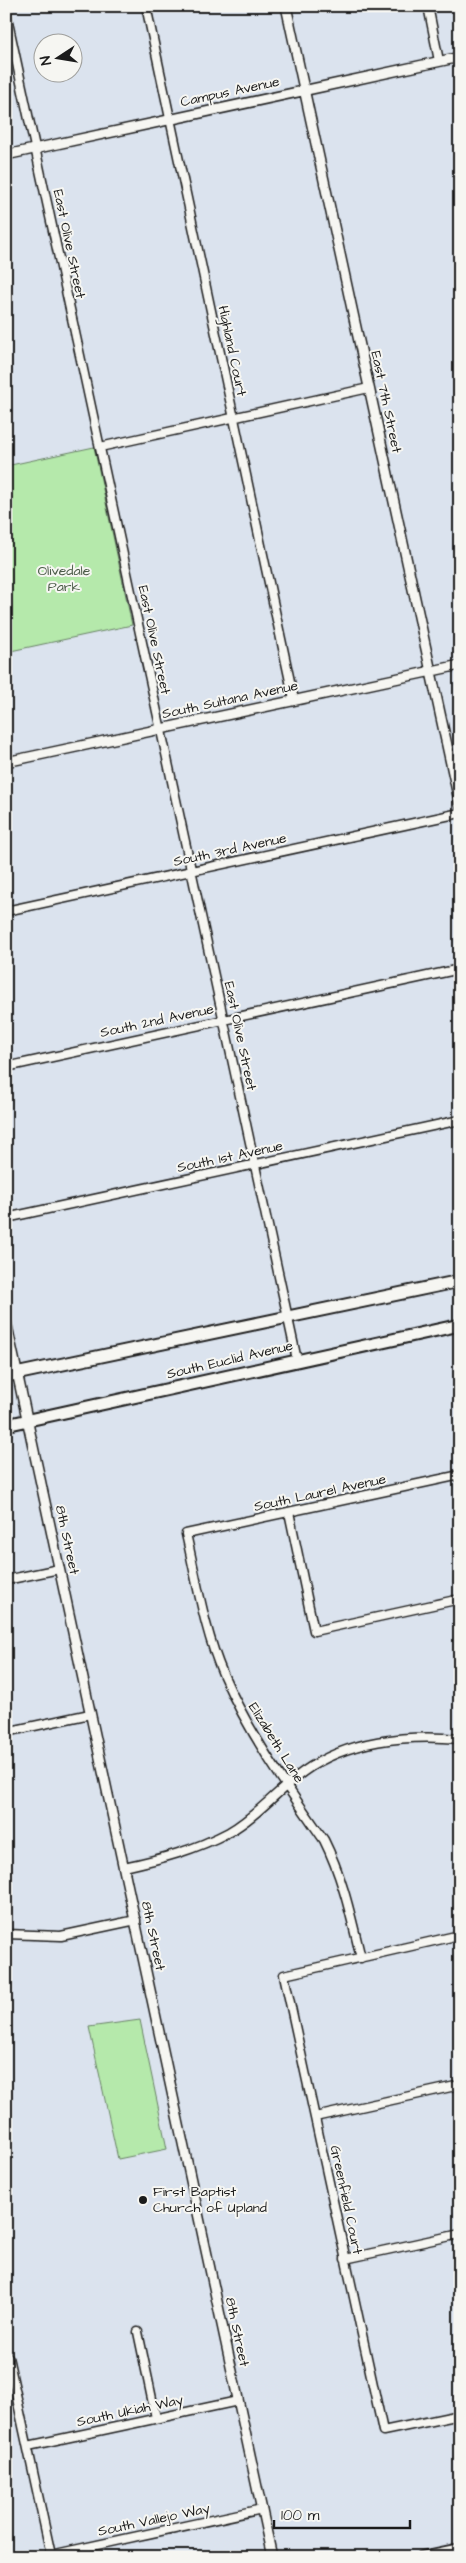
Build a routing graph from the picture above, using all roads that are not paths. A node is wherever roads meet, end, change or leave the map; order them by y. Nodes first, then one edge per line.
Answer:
1 (146, 6) edge
2 (286, 6) edge
3 (428, 6) edge
4 (6, 13) edge
5 (460, 57) edge
6 (439, 61) junction
7 (304, 90) junction
8 (170, 119) junction
9 (36, 148) junction
10 (6, 154) edge
11 (369, 388) junction
12 (234, 418) junction
13 (100, 447) junction
14 (460, 665) edge
15 (430, 671) junction
16 (294, 700) junction
17 (161, 729) junction
18 (6, 762) edge
19 (460, 805) edge
20 (460, 813) edge
21 (192, 871) junction
22 (6, 911) edge
23 (460, 970) edge
24 (224, 1020) junction
25 (6, 1067) edge
26 (460, 1120) edge
27 (255, 1165) junction
28 (6, 1218) edge
29 (460, 1281) edge
30 (288, 1318) junction
31 (6, 1321) edge
32 (460, 1325) edge
33 (297, 1360) junction
34 (18, 1374) junction
35 (6, 1376) edge
36 (28, 1420) junction
37 (6, 1425) edge
38 (460, 1475) edge
39 (289, 1512) junction
40 (186, 1534) joint
41 (59, 1569) junction
42 (6, 1580) edge
43 (460, 1599) edge
44 (90, 1714) junction
45 (6, 1732) edge
46 (460, 1739) edge
47 (286, 1786) junction
48 (124, 1867) junction
49 (136, 1920) junction
50 (6, 1934) edge
51 (460, 1936) edge
52 (361, 1958) junction
53 (460, 2085) edge
54 (315, 2117) junction
55 (460, 2234) edge
56 (345, 2259) junction
57 (138, 2332) dead end
58 (8, 2357) dead end
59 (238, 2401) junction
60 (460, 2415) edge
61 (156, 2418) junction
62 (28, 2446) junction
63 (262, 2510) junction
64 (460, 2549) edge
65 (272, 2557) edge
66 (422, 2557) edge

1 - 8 street, Highland Court
2 - 7 street, East 7th Street
3 - 6 street
4 - 9 street, East Olive Street
5 - 6 street, Campus Avenue
6 - 7 street, Campus Avenue
7 - 8 street, Campus Avenue
7 - 11 street, East 7th Street
8 - 9 street, Campus Avenue
8 - 12 street, Highland Court
9 - 10 street, Campus Avenue
9 - 13 street, East Olive Street
11 - 12 street
11 - 15 street, East 7th Street
12 - 13 street
12 - 16 street, Highland Court
13 - 17 street, East Olive Street
14 - 15 street, South Sultana Avenue
15 - 16 street, South Sultana Avenue
15 - 19 street, East 7th Street
16 - 17 street, South Sultana Avenue
17 - 18 street, South Sultana Avenue
17 - 21 street, East Olive Street
20 - 21 street, South 3rd Avenue
21 - 22 street, South 3rd Avenue
21 - 24 street, East Olive Street
23 - 24 street, South 2nd Avenue
24 - 25 street, South 2nd Avenue
24 - 27 street, East Olive Street
26 - 27 street, South 1st Avenue
27 - 28 street, South 1st Avenue
27 - 30 street, East Olive Street
29 - 30 main road, South Euclid Avenue
30 - 33 street, East Olive Street
30 - 34 main road, South Euclid Avenue
31 - 34 street, 8th Street
32 - 33 main road, South Euclid Avenue
33 - 36 main road, South Euclid Avenue
34 - 35 main road, South Euclid Avenue
34 - 36 street, 8th Street
36 - 37 main road, South Euclid Avenue
36 - 41 street, 8th Street
38 - 39 street, South Laurel Avenue
39 - 40 street, South Laurel Avenue
39 - 43 street
40 - 47 street, Elizabeth Lane
41 - 42 street
41 - 44 street, 8th Street
44 - 45 street
44 - 48 street, 8th Street
46 - 47 street
47 - 48 street
47 - 52 street, Elizabeth Lane
48 - 49 street, 8th Street
49 - 50 street
49 - 59 street, 8th Street
51 - 52 street
52 - 54 street, Greenfield Court
53 - 54 street
54 - 56 street, Greenfield Court
55 - 56 street
56 - 60 street, Greenfield Court
57 - 61 street
58 - 62 street
59 - 61 street, South Ukiah Way
59 - 63 street, 8th Street
61 - 62 street, South Ukiah Way
62 - 63 street, South Vallejo Way
63 - 65 street, 8th Street
64 - 66 main road

